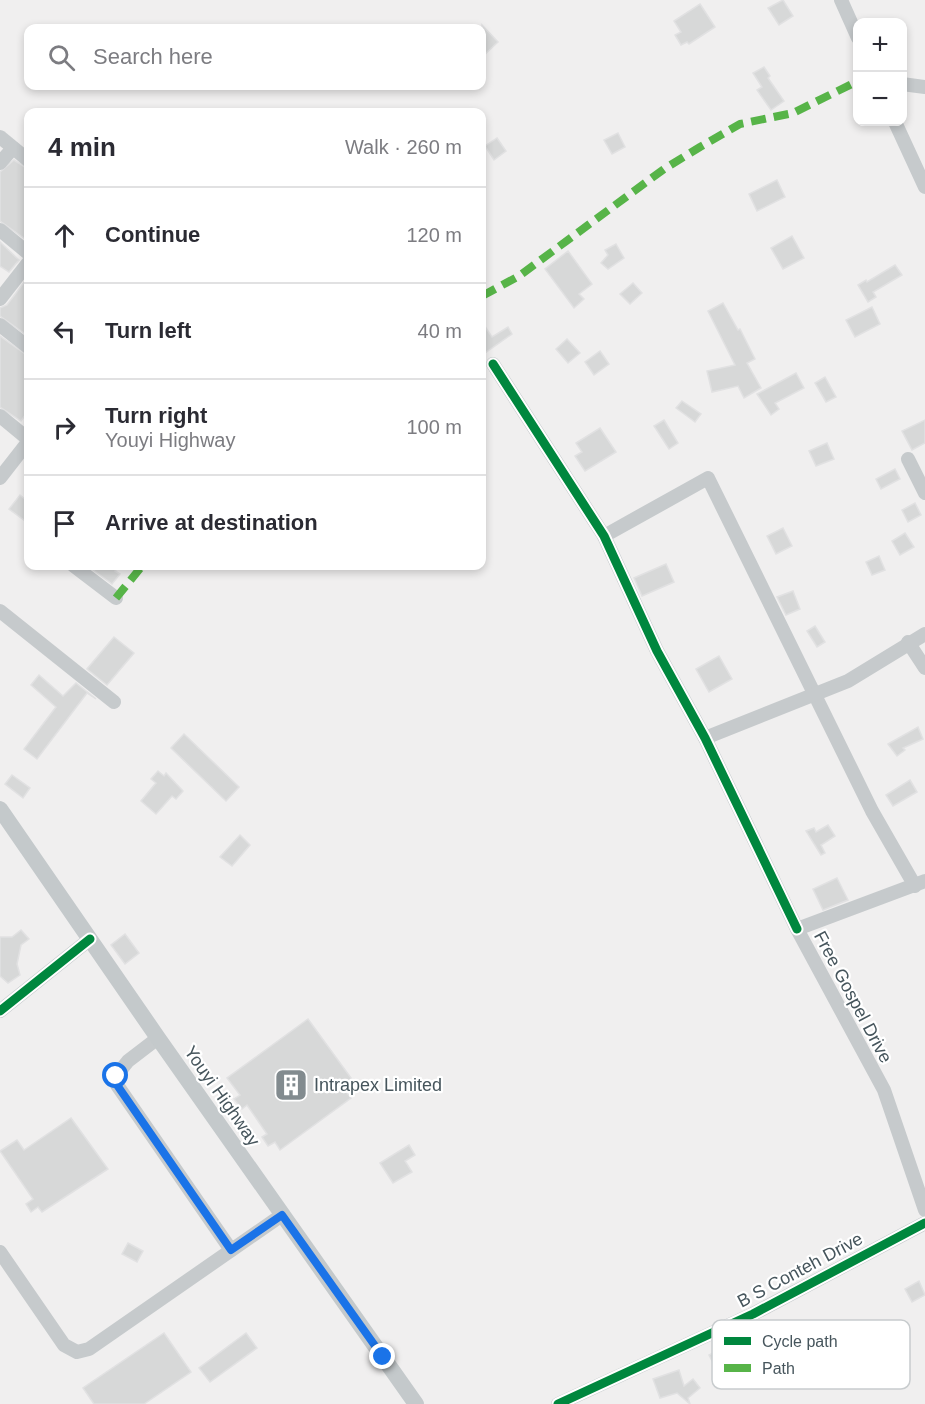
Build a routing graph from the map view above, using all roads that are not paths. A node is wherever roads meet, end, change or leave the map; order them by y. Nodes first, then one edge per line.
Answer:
1 (841, 0) edge
2 (853, 27) edge
3 (907, 85) edge
4 (925, 87) edge
5 (897, 126) edge
6 (0, 137) edge
7 (13, 148) junction
8 (24, 157) edge
9 (0, 163) edge
10 (925, 187) edge
11 (0, 230) edge
12 (24, 250) edge
13 (24, 268) edge
14 (0, 298) edge
15 (0, 325) edge
16 (24, 344) edge
17 (493, 364) dead end
18 (0, 416) edge
19 (24, 437) edge
20 (24, 445) edge
21 (908, 459) dead end
22 (0, 478) edge
23 (925, 493) edge
24 (604, 536) junction
25 (79, 570) edge
26 (116, 598) dead end
27 (0, 611) edge
28 (925, 634) edge
29 (908, 642) junction
30 (925, 668) edge
31 (815, 696) junction
32 (114, 702) dead end
33 (705, 738) junction
34 (0, 809) edge
35 (920, 884) edge
36 (797, 929) junction
37 (90, 939) junction
38 (0, 1011) edge
39 (158, 1038) junction
40 (925, 1210) edge
41 (282, 1215) junction
42 (925, 1223) edge
43 (231, 1250) junction
44 (0, 1252) edge
45 (740, 1320) edge
46 (712, 1333) edge
47 (416, 1404) edge
48 (558, 1404) edge

1 - 2 street
3 - 4 street
5 - 10 street
6 - 7 street
7 - 8 street
7 - 9 street
11 - 12 street
13 - 14 street
15 - 16 street
17 - 24 street
18 - 19 street
20 - 22 street
21 - 23 street
24 - 31 street
24 - 33 street
25 - 26 street
27 - 32 street
28 - 29 street
29 - 30 street
29 - 31 street
31 - 33 street
31 - 35 street
33 - 36 street
34 - 37 main road, Youyi Highway
35 - 36 street, Free Gospel Drive
36 - 40 street, Free Gospel Drive
37 - 38 street
37 - 39 main road, Youyi Highway
39 - 41 main road, Youyi Highway
39 - 43 street
41 - 43 street
41 - 47 main road, Youyi Highway
42 - 45 street, B S Conteh Drive
43 - 44 street
46 - 48 street, B S Conteh Drive

